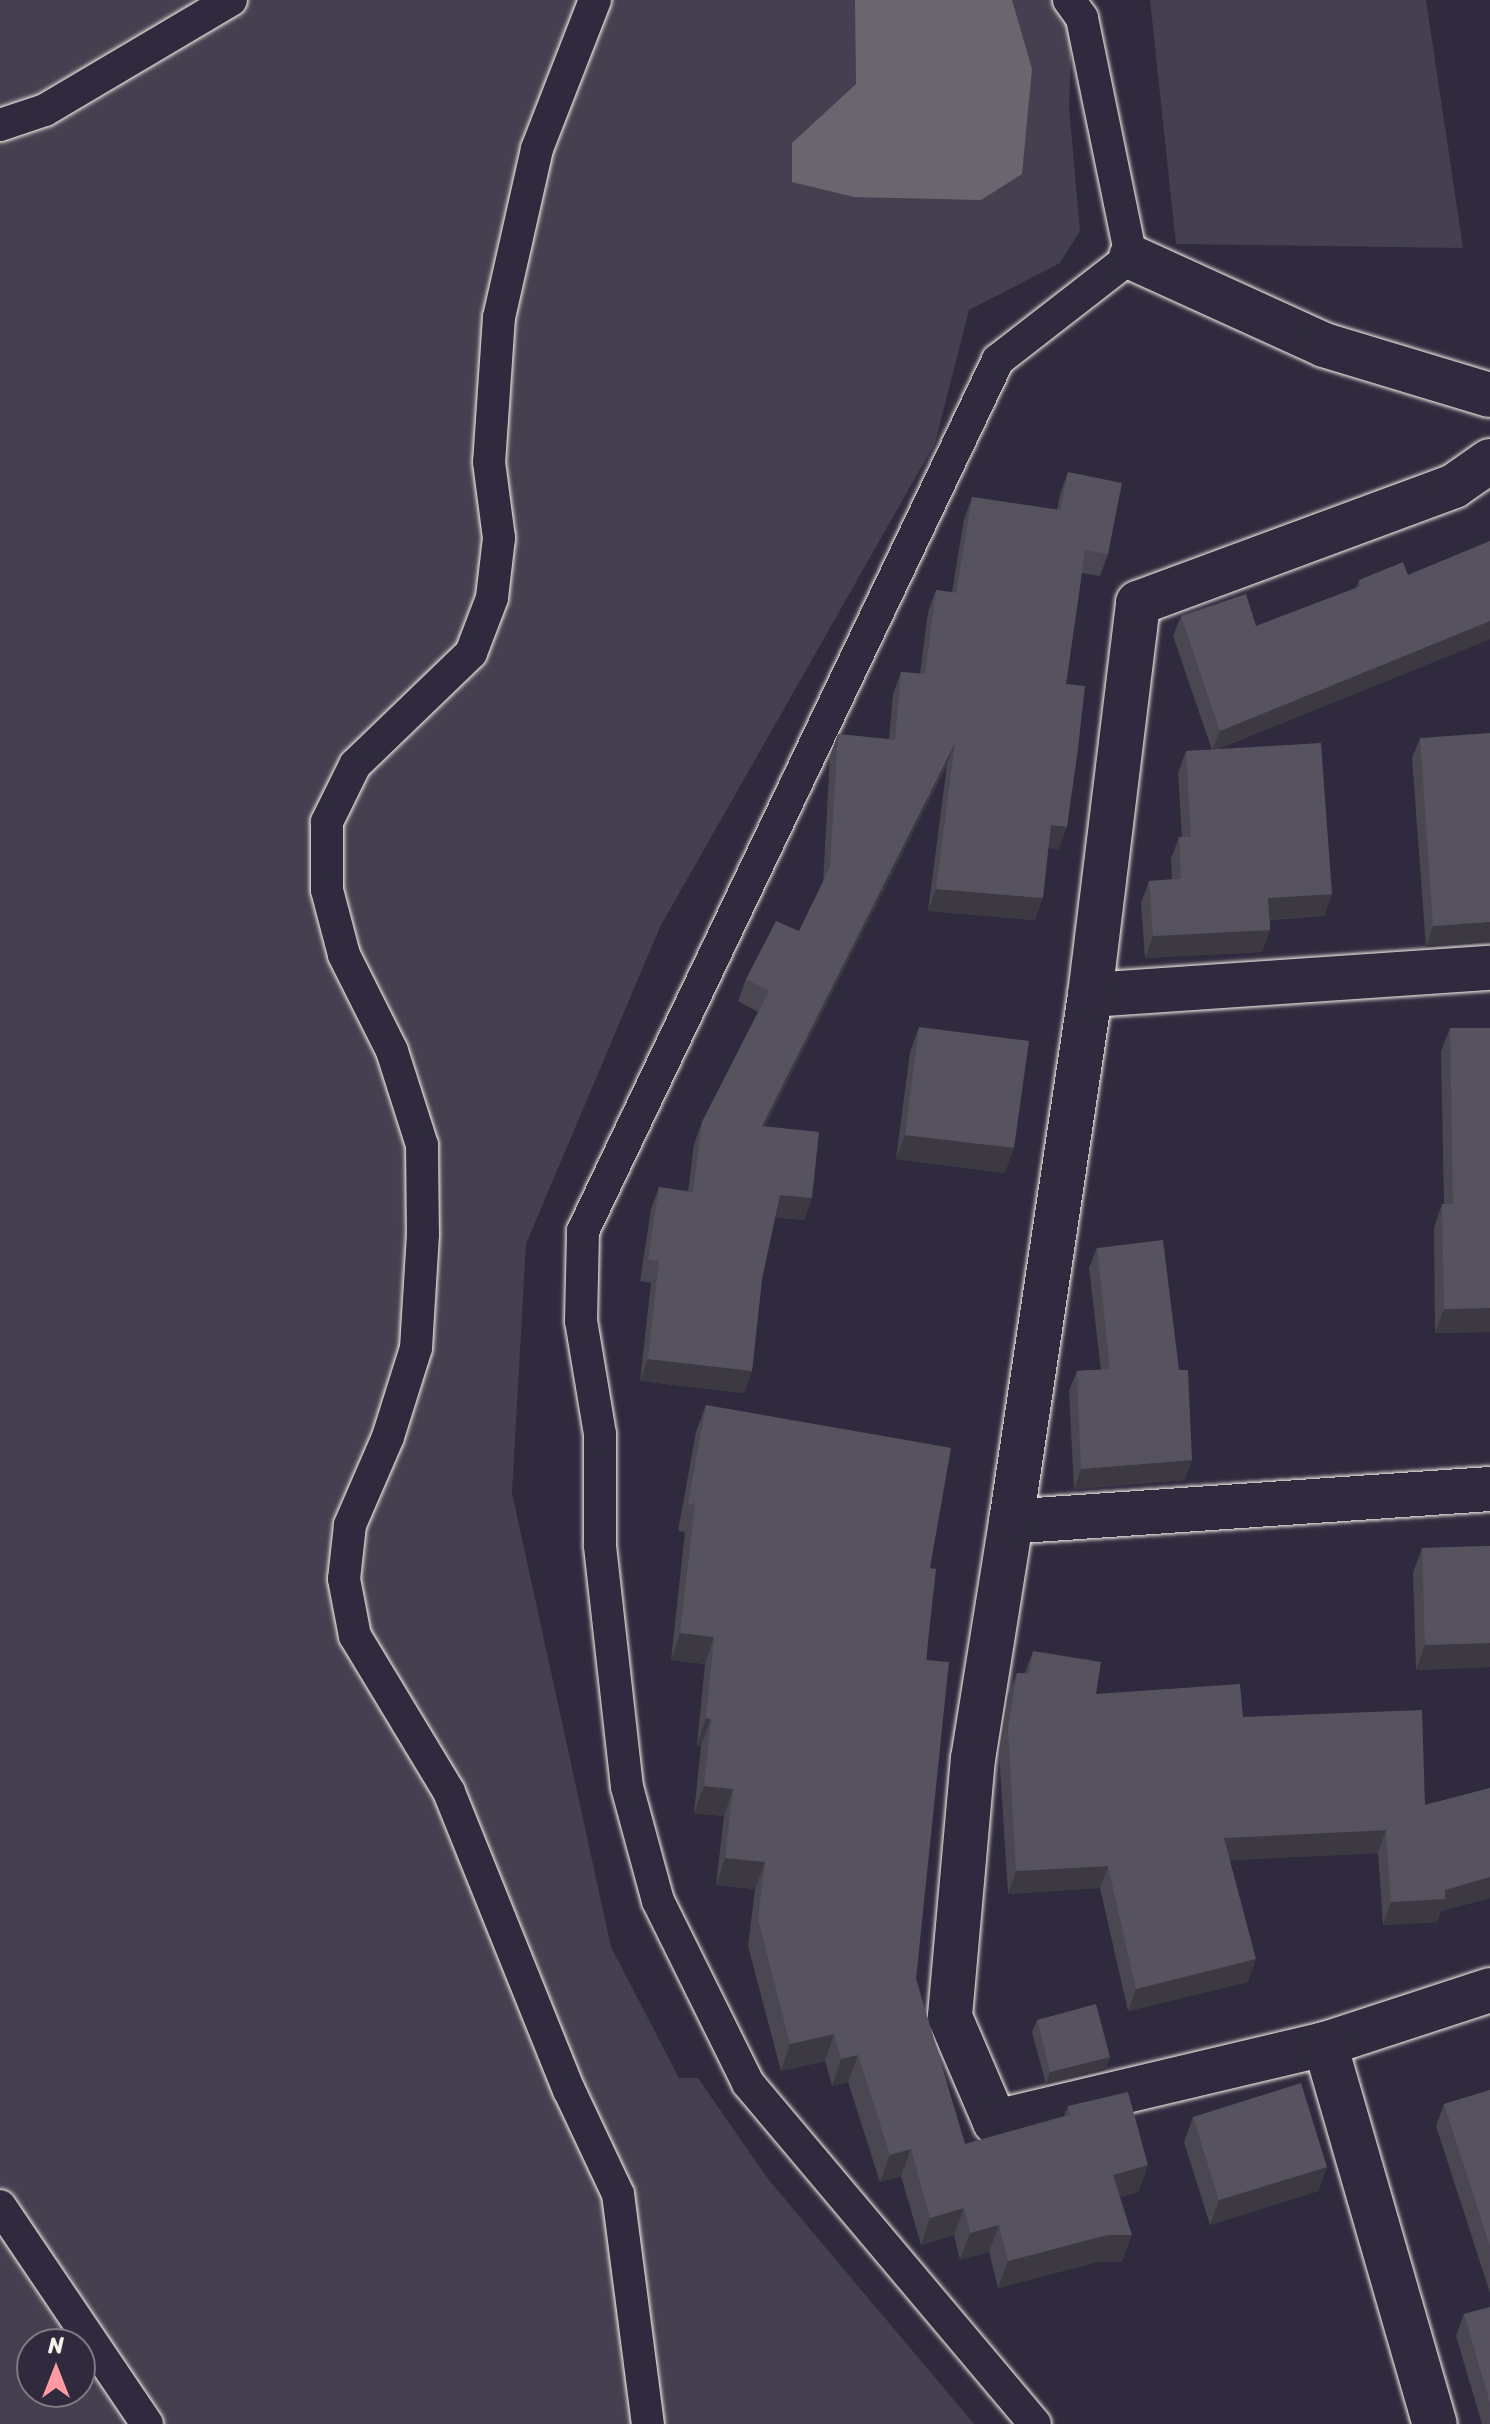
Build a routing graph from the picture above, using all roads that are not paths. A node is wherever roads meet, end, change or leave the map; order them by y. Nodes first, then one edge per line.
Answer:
1 (231, 0) edge
2 (595, 0) edge
3 (1069, 0) edge
4 (0, 125) edge
5 (1131, 257) junction
6 (1490, 395) edge
7 (1490, 461) edge
8 (1490, 968) edge
9 (1090, 995) junction
10 (1490, 1489) edge
11 (1011, 1522) junction
12 (1490, 1990) edge
13 (1325, 2044) junction
14 (0, 2206) edge
15 (147, 2424) edge
16 (648, 2424) edge
17 (1035, 2424) edge
18 (1435, 2424) edge

1 - 4 lane
2 - 16 lane
3 - 5 lane
5 - 6 street
5 - 17 lane
7 - 9 street
8 - 9 street
9 - 11 street
10 - 11 street
11 - 13 street
12 - 13 street
13 - 18 street
14 - 15 lane

